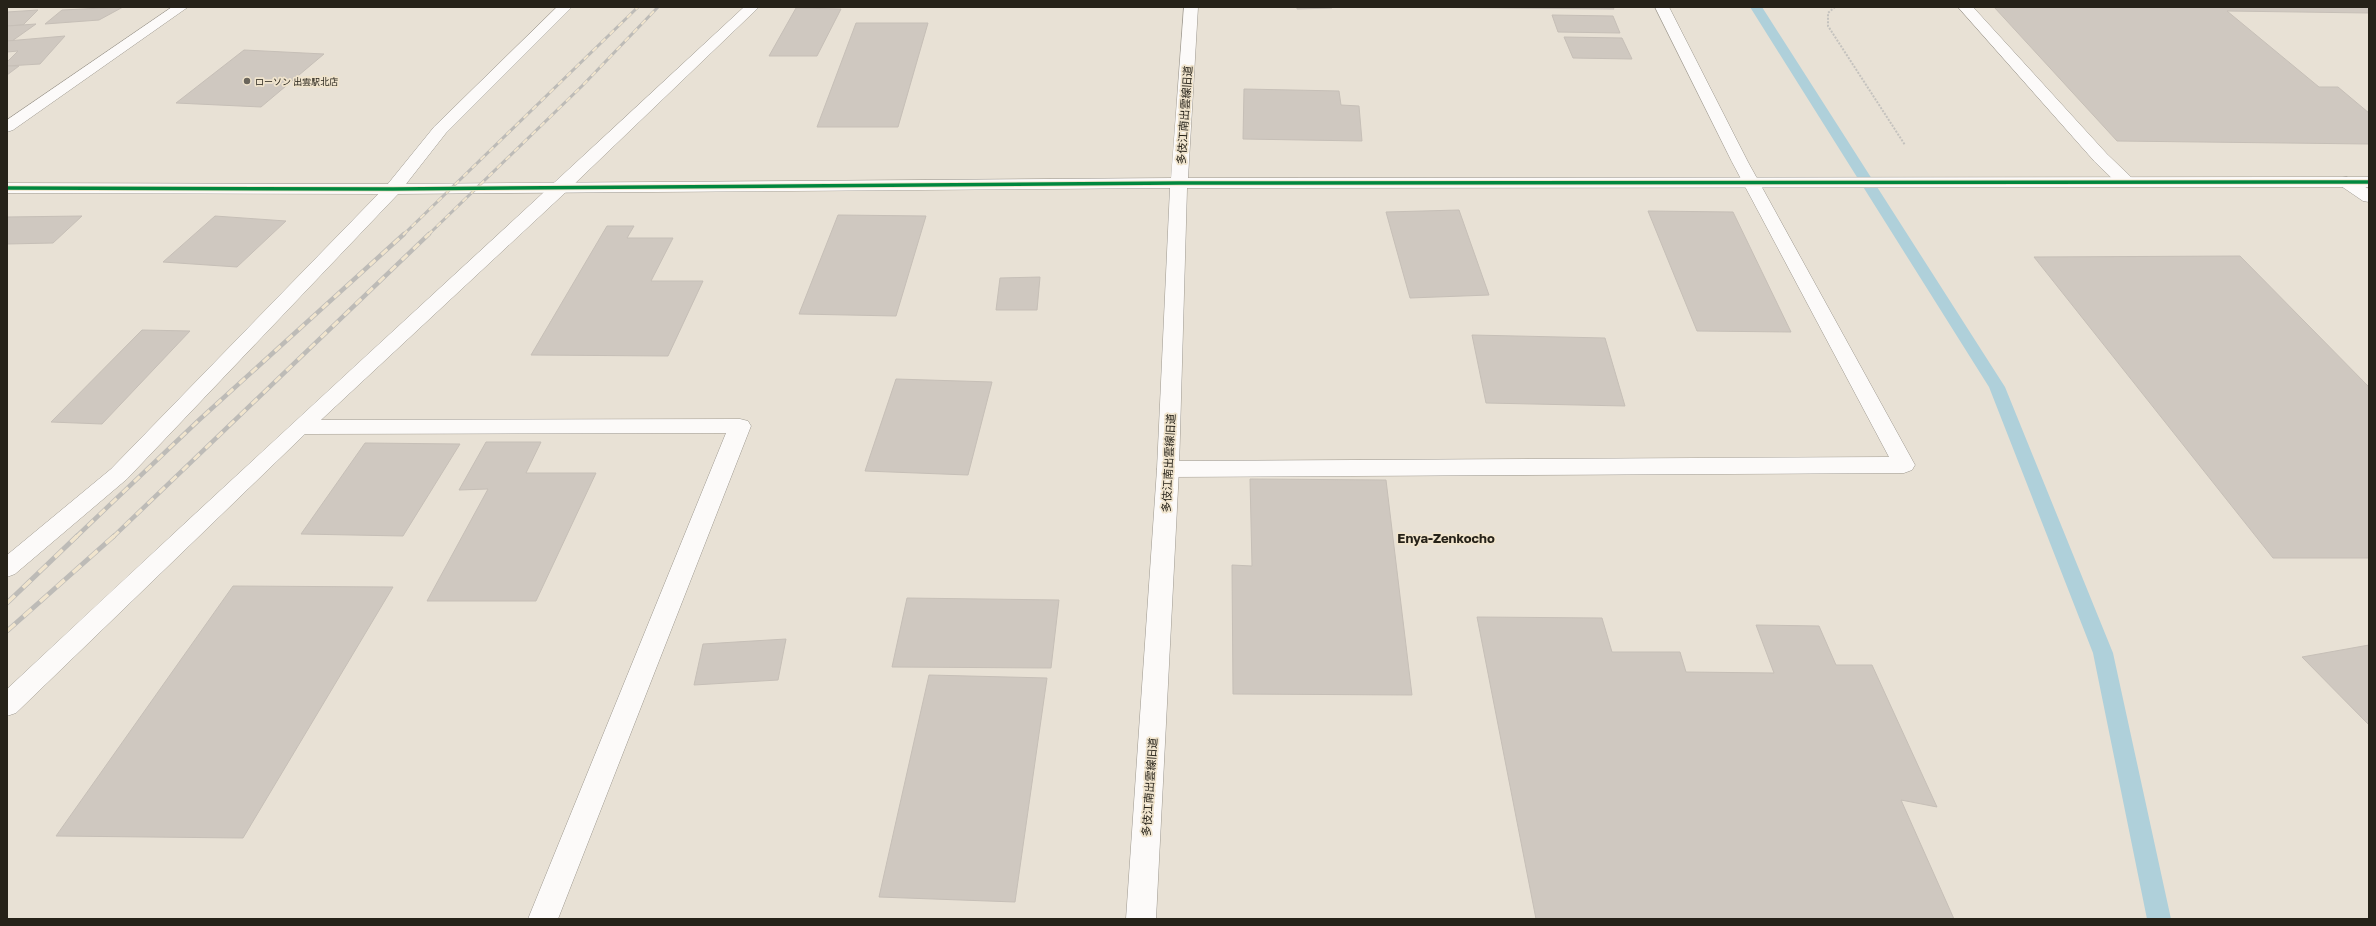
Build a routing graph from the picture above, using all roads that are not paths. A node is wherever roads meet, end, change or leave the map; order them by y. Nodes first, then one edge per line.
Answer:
1 (181, 7) edge
2 (566, 7) edge
3 (752, 7) edge
4 (1191, 7) edge
5 (1662, 7) edge
6 (1965, 7) edge
7 (7, 127) edge
8 (1750, 181) junction
9 (2126, 182) junction
10 (2347, 182) junction
11 (2369, 182) edge
12 (1179, 183) junction
13 (561, 187) junction
14 (7, 188) edge
15 (393, 189) junction
16 (2369, 198) edge
17 (300, 427) junction
18 (1168, 469) junction
19 (7, 568) edge
20 (7, 705) edge
21 (543, 919) edge
22 (1141, 919) edge

1 - 7 street
2 - 15 street
3 - 13 street
4 - 12 street, 多伎江南出雲線旧道
5 - 8 street
6 - 9 street
8 - 9 street
8 - 12 street
8 - 18 street
9 - 10 street
10 - 11 street
10 - 16 street
12 - 13 street
12 - 18 street, 多伎江南出雲線旧道
13 - 15 street
13 - 17 street
14 - 15 street
15 - 19 street
17 - 20 street
17 - 21 street
18 - 22 street, 多伎江南出雲線旧道

